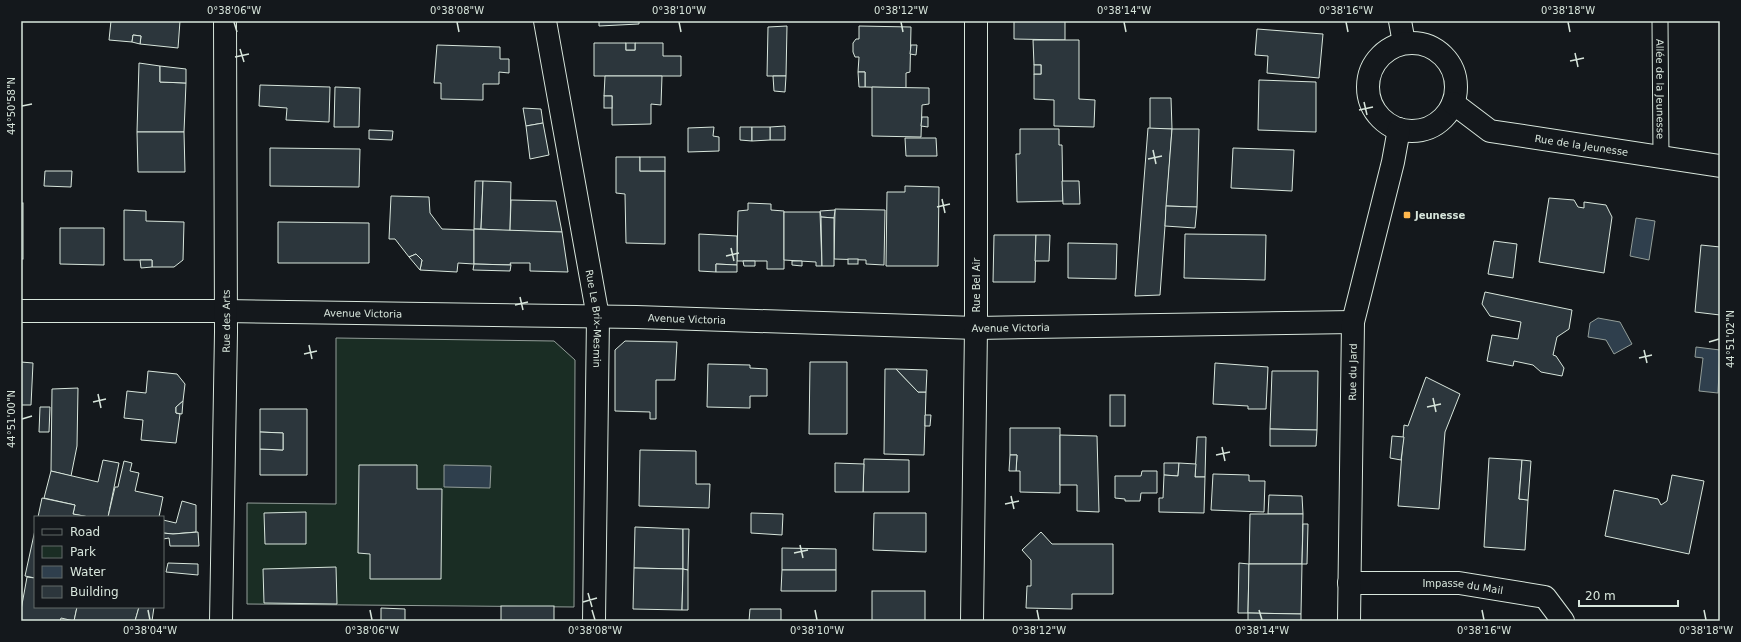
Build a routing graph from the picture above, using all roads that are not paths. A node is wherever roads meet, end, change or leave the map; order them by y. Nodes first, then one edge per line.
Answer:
1 (225, 21) edge
2 (545, 21) edge
3 (976, 21) edge
4 (1400, 21) edge
5 (1660, 21) edge
6 (1404, 43) junction
7 (1453, 103) junction
8 (1399, 129) junction
9 (1661, 158) junction
10 (1720, 166) edge
11 (21, 311) edge
12 (225, 311) junction
13 (598, 317) junction
14 (1354, 322) junction
15 (976, 328) junction
16 (1349, 583) junction
17 (221, 621) edge
18 (594, 621) edge
19 (972, 621) edge
20 (1349, 621) edge
21 (1563, 621) edge

1 - 12 street, Rue des Arts
2 - 13 street, Rue Le Brix-Mesmin
3 - 15 street, Rue Bel Air
4 - 6 street
5 - 9 lane, Allée de la Jeunesse
6 - 7 street
6 - 8 street
7 - 8 street
7 - 9 street, Rue de la Jeunesse
8 - 14 street, Rue du Jard
9 - 10 street, Rue de la Jeunesse
11 - 12 street, Avenue Victoria
12 - 13 street, Avenue Victoria
12 - 17 street, Rue des Arts
13 - 15 street, Avenue Victoria
13 - 18 street, Rue Le Brix-Mesmin
14 - 15 street, Avenue Victoria
14 - 16 street, Rue du Jard
15 - 19 street, Rue Bel Air
16 - 20 street, Rue du Jard
16 - 21 street, Impasse du Mail

